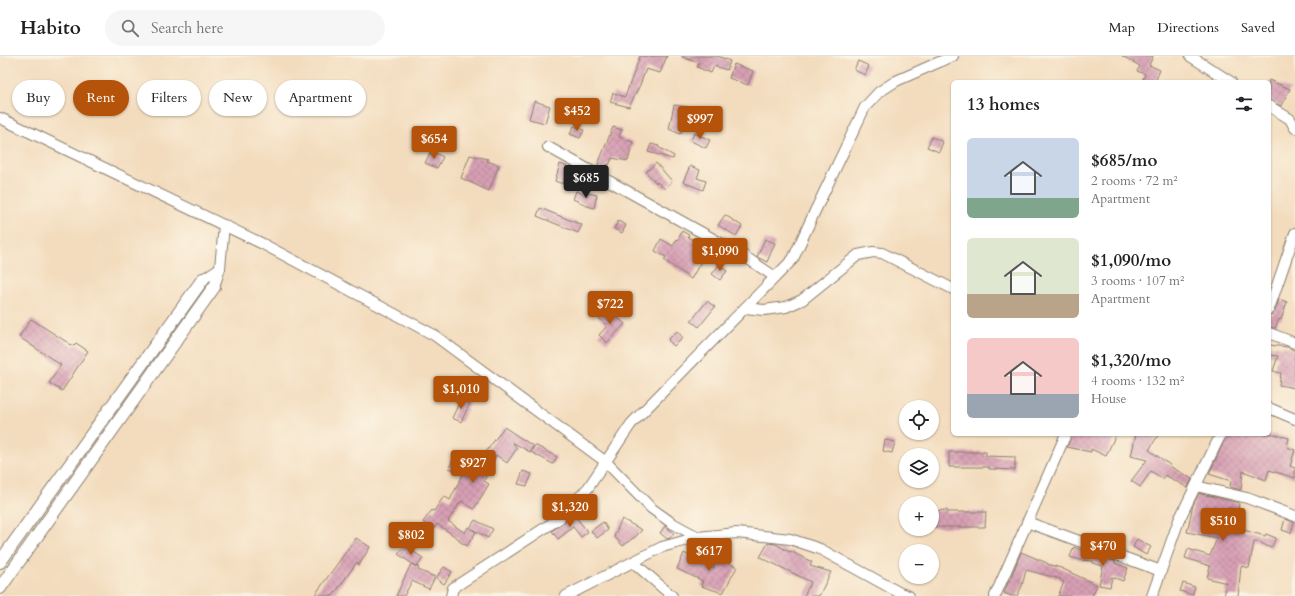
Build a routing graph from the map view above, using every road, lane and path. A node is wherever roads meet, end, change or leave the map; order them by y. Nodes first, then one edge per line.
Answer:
1 (953, 56) edge
2 (1190, 56) edge
3 (1228, 80) edge
4 (1271, 107) edge
5 (0, 118) edge
6 (1295, 128) edge
7 (548, 147) dead end
8 (224, 225) junction
9 (1295, 233) edge
10 (1291, 256) edge
11 (220, 268) junction
12 (775, 277) junction
13 (203, 279) joint
14 (214, 287) joint
15 (951, 288) edge
16 (1271, 304) edge
17 (746, 308) junction
18 (1271, 334) edge
19 (1295, 343) edge
20 (1271, 409) edge
21 (1295, 419) edge
22 (1065, 436) edge
23 (1217, 436) edge
24 (606, 462) junction
25 (1196, 486) junction
26 (1295, 516) edge
27 (1027, 522) junction
28 (698, 537) junction
29 (0, 562) edge
30 (633, 562) junction
31 (1161, 571) junction
32 (0, 588) edge
33 (451, 596) edge
34 (566, 596) edge
35 (672, 596) edge
36 (909, 596) edge
37 (995, 596) edge
38 (1152, 596) edge

1 - 12 street
2 - 3 street
4 - 6 street
5 - 8 street
7 - 12 street
8 - 11 street
8 - 24 street
9 - 10 street
10 - 16 street
11 - 13 street
11 - 14 street
12 - 17 street
13 - 29 street
14 - 32 street
15 - 17 street
17 - 24 street
18 - 19 street
20 - 21 street
22 - 27 street
23 - 25 street
24 - 28 street
24 - 33 street
25 - 26 street
25 - 31 street
27 - 31 street
27 - 37 street
28 - 30 street
28 - 36 street
30 - 34 street
30 - 35 street
31 - 38 street

